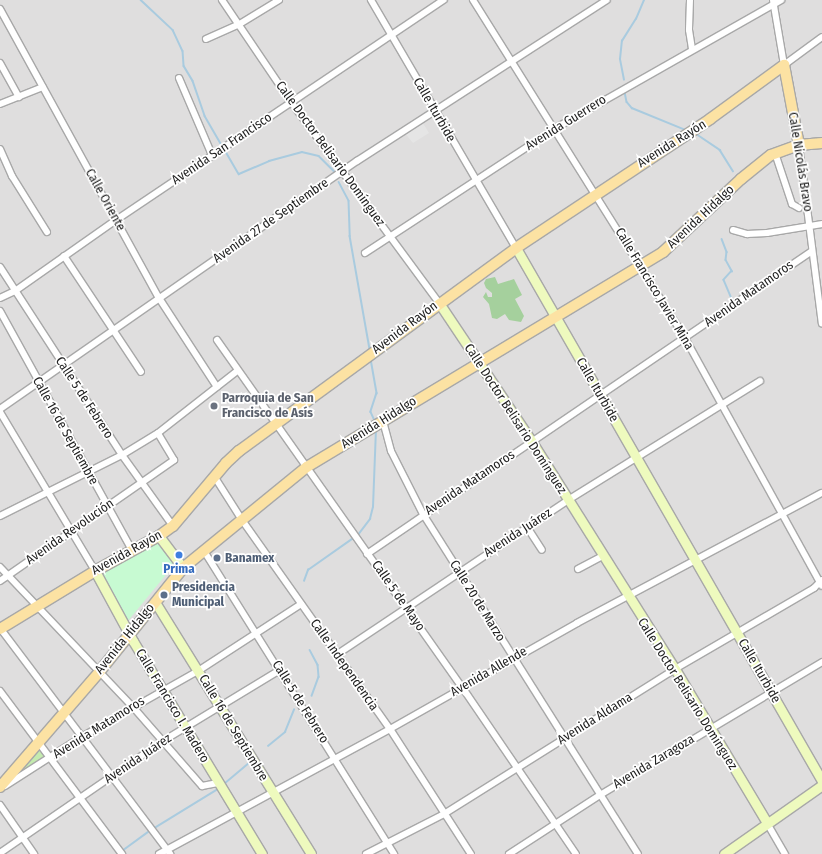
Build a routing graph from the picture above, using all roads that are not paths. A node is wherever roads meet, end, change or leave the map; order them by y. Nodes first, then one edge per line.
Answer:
1 (222, 0) edge
2 (279, 0) edge
3 (371, 0) edge
4 (444, 0) edge
5 (473, 0) edge
6 (607, 0) edge
7 (690, 0) edge
8 (781, 0) edge
9 (600, 2) edge
10 (774, 3) edge
11 (0, 9) edge
12 (238, 25) junction
13 (390, 35) junction
14 (822, 37) edge
15 (206, 39) dead end
16 (692, 50) junction
17 (512, 60) junction
18 (0, 63) edge
19 (784, 66) junction
20 (180, 78) dead end
21 (42, 87) junction
22 (19, 97) junction
23 (291, 102) junction
24 (0, 104) edge
25 (434, 111) junction
26 (556, 128) junction
27 (822, 143) edge
28 (799, 145) junction
29 (0, 149) edge
30 (215, 153) junction
31 (775, 153) junction
32 (342, 171) junction
33 (474, 181) junction
34 (596, 193) junction
35 (799, 208) dead end
36 (116, 220) junction
37 (822, 224) edge
38 (810, 226) junction
39 (733, 230) dead end
40 (47, 232) dead end
41 (390, 236) junction
42 (516, 248) junction
43 (812, 251) junction
44 (365, 253) dead end
45 (64, 256) junction
46 (641, 266) junction
47 (0, 267) edge
48 (15, 291) junction
49 (0, 298) edge
50 (159, 298) junction
51 (439, 303) junction
52 (0, 311) edge
53 (555, 316) junction
54 (822, 324) edge
55 (113, 331) junction
56 (684, 338) junction
57 (217, 340) dead end
58 (478, 361) junction
59 (63, 365) junction
60 (237, 371) junction
61 (141, 372) dead end
62 (760, 381) dead end
63 (37, 382) junction
64 (217, 387) junction
65 (601, 396) junction
66 (724, 406) junction
67 (0, 410) edge
68 (382, 421) junction
69 (277, 424) junction
70 (158, 433) junction
71 (532, 442) junction
72 (122, 455) junction
73 (636, 458) junction
74 (307, 467) junction
75 (87, 472) junction
76 (214, 476) junction
77 (141, 483) junction
78 (46, 492) junction
79 (822, 493) edge
80 (568, 500) junction
81 (106, 506) junction
82 (423, 514) junction
83 (782, 514) junction
84 (0, 516) edge
85 (242, 520) junction
86 (172, 526) junction
87 (528, 527) junction
88 (71, 530) junction
89 (160, 536) junction
90 (132, 550) junction
91 (542, 550) dead end
92 (204, 551) junction
93 (367, 554) junction
94 (602, 556) junction
95 (695, 560) junction
96 (0, 567) edge
97 (183, 568) junction
98 (578, 569) dead end
99 (95, 571) junction
100 (459, 572) junction
101 (8, 575) junction
102 (0, 581) edge
103 (821, 583) edge
104 (627, 596) junction
105 (156, 602) junction
106 (301, 604) junction
107 (38, 607) junction
108 (405, 607) junction
109 (0, 629) edge
110 (257, 632) junction
111 (129, 635) junction
112 (738, 635) junction
113 (336, 655) junction
114 (512, 658) junction
115 (822, 662) edge
116 (675, 669) junction
117 (280, 670) junction
118 (100, 671) junction
119 (198, 671) junction
120 (462, 687) junction
121 (163, 689) junction
122 (0, 691) edge
123 (770, 692) junction
124 (220, 706) junction
125 (133, 707) junction
126 (63, 713) junction
127 (185, 727) junction
128 (390, 729) junction
129 (709, 729) junction
130 (83, 736) junction
131 (563, 738) junction
132 (163, 741) junction
133 (40, 743) junction
134 (51, 758) junction
135 (336, 758) junction
136 (516, 769) junction
137 (112, 776) junction
138 (822, 781) edge
139 (219, 784) junction
140 (822, 785) edge
141 (0, 788) edge
142 (273, 792) junction
143 (600, 795) junction
144 (83, 798) junction
145 (0, 805) edge
146 (237, 812) junction
147 (444, 814) junction
148 (767, 823) junction
149 (554, 824) junction
150 (22, 837) junction
151 (388, 843) junction
152 (121, 851) edge
153 (168, 852) edge
154 (0, 853) edge
155 (34, 854) edge
156 (159, 854) edge
157 (262, 854) edge
158 (311, 854) edge
159 (366, 854) edge
160 (394, 854) edge
161 (471, 854) edge
162 (509, 854) edge
163 (576, 854) edge
164 (638, 854) edge
165 (724, 854) edge
166 (785, 854) edge

1 - 12 street, Calle Doctor Belisario Domínguez
2 - 12 street
3 - 13 street, Calle Iturbide
4 - 13 street, Avenida San Francisco
5 - 17 street, Calle Francisco Javier Mina
6 - 9 street, Avenida 27 de Septiembre
7 - 16 street
8 - 10 street, Avenida Guerrero
9 - 17 street, Avenida 27 de Septiembre
10 - 16 street, Avenida Guerrero
10 - 19 street, Calle Nicolás Bravo
11 - 21 street, Calle Oriente
12 - 15 street
12 - 23 street, Calle Doctor Belisario Domínguez
13 - 23 street, Avenida San Francisco
13 - 25 street, Calle Iturbide
14 - 19 street, Avenida Rayón
16 - 26 street, Avenida Guerrero
17 - 25 street, Avenida 27 de Septiembre
17 - 26 street, Calle Francisco Javier Mina
18 - 22 street
19 - 28 main road, Calle Nicolás Bravo
19 - 34 main road, Avenida Rayón
20 - 30 street
21 - 22 street
21 - 36 street, Calle Oriente
22 - 24 street
23 - 30 street, Avenida San Francisco
23 - 32 street, Calle Doctor Belisario Domínguez
25 - 32 street, Avenida 27 de Septiembre
25 - 33 street, Calle Iturbide
26 - 33 street, Avenida Guerrero
26 - 34 street, Calle Francisco Javier Mina
27 - 28 main road, Avenida Hidalgo
28 - 31 main road, Avenida Hidalgo
28 - 38 street, Calle Nicolás Bravo
29 - 40 street
30 - 36 street, Avenida San Francisco
31 - 35 street
31 - 46 main road, Avenida Hidalgo
32 - 41 street, Calle Doctor Belisario Domínguez
32 - 50 street, Avenida 27 de Septiembre
33 - 41 street, Avenida Guerrero
33 - 42 street, Calle Iturbide
34 - 42 main road, Avenida Rayón
34 - 46 street, Calle Francisco Javier Mina
36 - 45 street, Avenida San Francisco
36 - 50 street, Calle Oriente
37 - 38 street
38 - 39 street
38 - 43 street, Calle Nicolás Bravo
41 - 44 street, Avenida Guerrero
41 - 51 street, Calle Doctor Belisario Domínguez
42 - 51 main road, Avenida Rayón
42 - 53 street, Calle Iturbide
43 - 54 street, Calle Nicolás Bravo
43 - 56 street, Avenida Matamoros
45 - 48 street, Avenida San Francisco
45 - 55 street
46 - 53 main road, Avenida Hidalgo
46 - 56 street, Calle Francisco Javier Mina
47 - 48 street, Calle 5 de Febrero
48 - 49 street, Avenida San Francisco
48 - 59 street, Calle 5 de Febrero
50 - 55 street, Avenida 27 de Septiembre
50 - 64 street, Calle Oriente
51 - 58 street, Calle Doctor Belisario Domínguez
51 - 69 main road, Avenida Rayón
52 - 63 street, Calle 16 de Septiembre
53 - 58 main road, Avenida Hidalgo
53 - 65 street, Calle Iturbide
55 - 59 street, Avenida 27 de Septiembre
55 - 61 street
56 - 65 street, Avenida Matamoros
56 - 66 street, Calle Francisco Javier Mina
57 - 60 street, Calle 5 de Mayo
58 - 68 main road, Avenida Hidalgo
58 - 71 street, Calle Doctor Belisario Domínguez
59 - 63 street, Avenida 27 de Septiembre
59 - 72 street, Calle 5 de Febrero
60 - 64 street
60 - 69 street, Calle 5 de Mayo
62 - 66 street, Avenida Juárez
63 - 67 street, Avenida 27 de Septiembre
63 - 75 street, Calle 16 de Septiembre
64 - 70 street
65 - 71 street, Avenida Matamoros
65 - 73 street, Calle Iturbide
66 - 73 street, Avenida Juárez
66 - 83 street, Calle Francisco Javier Mina
67 - 78 street, Calle Francisco I. Madero
68 - 74 main road, Avenida Hidalgo
68 - 82 street, Calle 20 de Marzo
69 - 74 street, Calle 5 de Mayo
69 - 76 main road, Avenida Rayón
70 - 72 street
70 - 77 street, Avenida Revolución
71 - 80 street, Calle Doctor Belisario Domínguez
71 - 82 street, Avenida Matamoros
72 - 75 street
72 - 77 street, Calle 5 de Febrero
73 - 80 street, Avenida Juárez
73 - 95 street, Calle Iturbide
74 - 85 main road, Avenida Hidalgo
74 - 93 street, Calle 5 de Mayo
75 - 78 street
75 - 81 street, Calle 16 de Septiembre
76 - 85 street, Calle Independencia
76 - 86 main road, Avenida Rayón
77 - 81 street, Avenida Revolución
77 - 86 street, Calle 5 de Febrero
78 - 84 street
78 - 88 street, Calle Francisco I. Madero
79 - 83 street, Avenida Allende
80 - 87 street, Avenida Juárez
80 - 94 street, Calle Doctor Belisario Domínguez
81 - 88 street, Avenida Revolución
81 - 90 street, Calle 16 de Septiembre
82 - 93 street, Avenida Matamoros
82 - 100 street, Calle 20 de Marzo
83 - 95 street, Avenida Allende
83 - 103 street, Calle Francisco Javier Mina
85 - 92 main road, Avenida Hidalgo
85 - 106 street, Calle Independencia
86 - 89 main road, Avenida Rayón
87 - 91 street
87 - 100 street, Avenida Juárez
88 - 99 street, Calle Francisco I. Madero
88 - 101 street, Avenida Revolución
89 - 90 main road, Avenida Rayón
89 - 97 street
90 - 99 main road, Avenida Rayón
92 - 97 main road, Avenida Hidalgo
92 - 110 street, Calle 5 de Febrero
93 - 108 street, Calle 5 de Mayo
94 - 98 street
94 - 104 street, Calle Doctor Belisario Domínguez
95 - 104 street, Avenida Allende
95 - 112 street, Calle Iturbide
96 - 101 street
97 - 105 main road, Avenida Hidalgo
99 - 107 main road, Avenida Rayón
99 - 111 street, Calle Francisco I. Madero
100 - 108 street, Avenida Juárez
100 - 114 street, Calle 20 de Marzo
101 - 102 street, Avenida Revolución
101 - 107 street
103 - 112 street, Avenida Aldama
104 - 114 street, Avenida Allende
104 - 116 street, Calle Doctor Belisario Domínguez
105 - 111 main road, Avenida Hidalgo
105 - 119 street, Calle 16 de Septiembre
106 - 110 street, Avenida Matamoros
106 - 113 street, Calle Independencia
107 - 109 main road, Avenida Rayón
107 - 118 street
108 - 113 street, Avenida Juárez
108 - 120 street, Calle 5 de Mayo
109 - 126 street
110 - 117 street, Calle 5 de Febrero
110 - 119 street, Avenida Matamoros
111 - 118 main road, Avenida Hidalgo
111 - 121 street, Calle Francisco I. Madero
112 - 116 street, Avenida Aldama
112 - 123 street, Calle Iturbide
113 - 128 street, Calle Independencia
114 - 120 street, Avenida Allende
114 - 131 street, Calle 20 de Marzo
115 - 123 street, Avenida Zaragoza
116 - 129 street, Calle Doctor Belisario Domínguez
116 - 131 street, Avenida Aldama
117 - 124 street, Avenida Juárez
117 - 135 street, Calle 5 de Febrero
118 - 125 street
118 - 126 main road, Avenida Hidalgo
119 - 121 street, Avenida Matamoros
119 - 124 street, Calle 16 de Septiembre
120 - 128 street, Avenida Allende
120 - 136 street, Calle 5 de Mayo
121 - 125 street, Avenida Matamoros
121 - 127 street, Calle Francisco I. Madero
122 - 133 street
123 - 129 street, Avenida Zaragoza
123 - 138 street, Calle Iturbide
124 - 127 street, Avenida Juárez
124 - 142 street, Calle 16 de Septiembre
125 - 130 street, Avenida Matamoros
125 - 132 street
126 - 130 street
126 - 133 main road, Avenida Hidalgo
127 - 132 street, Avenida Juárez
127 - 139 street, Calle Francisco I. Madero
128 - 135 street, Avenida Allende
128 - 147 street, Calle Independencia
129 - 143 street, Avenida Zaragoza
129 - 148 street, Calle Doctor Belisario Domínguez
130 - 134 street, Avenida Matamoros
130 - 137 street
131 - 136 street, Avenida Aldama
131 - 143 street, Calle 20 de Marzo
132 - 137 street, Avenida Juárez
132 - 139 street
133 - 134 street
133 - 141 main road, Avenida Hidalgo
134 - 141 street, Avenida Matamoros
134 - 144 street
135 - 142 street, Avenida Allende
135 - 151 street, Calle 5 de Febrero
136 - 147 street, Avenida Aldama
136 - 149 street, Calle 5 de Mayo
137 - 144 street, Avenida Juárez
137 - 153 street
139 - 146 street, Calle Francisco I. Madero
140 - 148 street
142 - 146 street, Avenida Allende
142 - 158 street, Calle 16 de Septiembre
143 - 149 street, Avenida Zaragoza
143 - 164 street, Calle 20 de Marzo
144 - 150 street, Avenida Juárez
144 - 152 street
145 - 150 street
146 - 153 street, Avenida Allende
146 - 157 street, Calle Francisco I. Madero
147 - 151 street, Avenida Aldama
147 - 161 street, Calle Independencia
148 - 165 street
148 - 166 street, Calle Doctor Belisario Domínguez
149 - 162 street, Avenida Zaragoza
149 - 163 street, Calle 5 de Mayo
150 - 154 street, Avenida Juárez
150 - 155 street
151 - 159 street, Avenida Aldama
151 - 160 street, Calle 5 de Febrero
153 - 156 street, Avenida Allende

